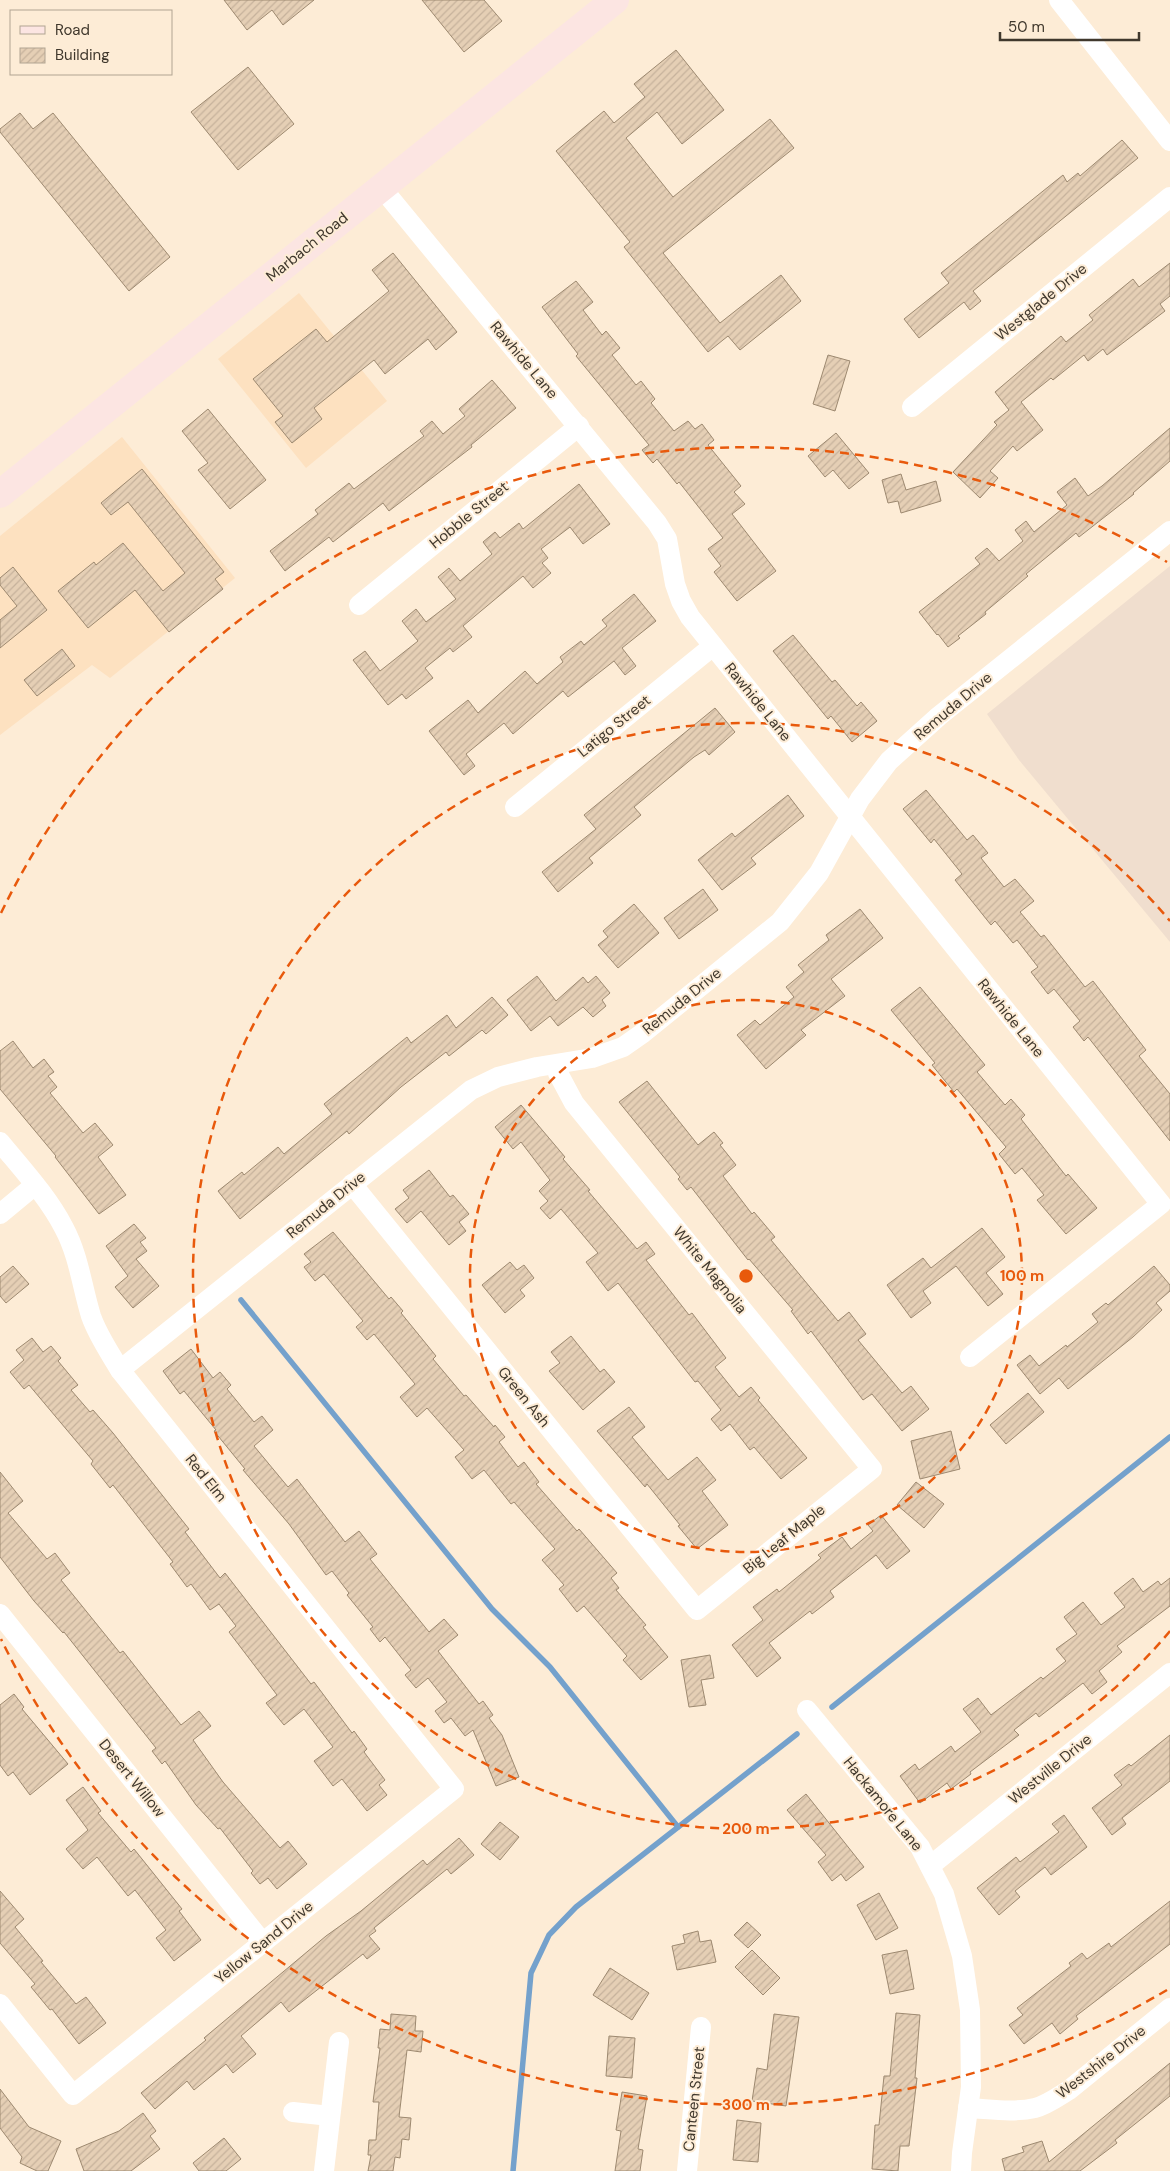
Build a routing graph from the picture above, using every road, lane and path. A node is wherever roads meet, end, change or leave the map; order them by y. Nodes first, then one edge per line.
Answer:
1 (615, 0) edge
2 (1059, 0) edge
3 (1170, 141) edge
4 (382, 187) junction
5 (1170, 197) edge
6 (912, 407) dead end
7 (579, 426) junction
8 (0, 494) edge
9 (1170, 531) edge
10 (359, 605) dead end
11 (714, 646) junction
12 (515, 807) dead end
13 (851, 818) junction
14 (556, 1065) junction
15 (0, 1142) edge
16 (352, 1184) junction
17 (35, 1186) junction
18 (0, 1214) edge
19 (970, 1357) dead end
20 (120, 1370) junction
21 (872, 1469) joint
22 (697, 1610) joint
23 (0, 1614) edge
24 (1170, 1672) edge
25 (807, 1710) dead end
26 (454, 1789) joint
27 (930, 1866) junction
28 (263, 1943) junction
29 (0, 2004) edge
30 (1170, 2008) edge
31 (701, 2027) dead end
32 (339, 2042) dead end
33 (968, 2108) junction
34 (294, 2112) dead end
35 (330, 2116) junction
36 (324, 2171) edge
37 (687, 2171) edge
38 (961, 2171) edge

1 - 4 main road, Marbach Road
2 - 3 street
4 - 7 street, Rawhide Lane
4 - 8 main road, Marbach Road
5 - 6 street, Westglade Drive
7 - 10 street, Hobble Street
7 - 11 street, Rawhide Lane
9 - 13 street, Remuda Drive
11 - 12 street, Latigo Street
11 - 13 street, Rawhide Lane
13 - 14 street, Remuda Drive
13 - 19 street, Rawhide Lane
14 - 16 street, Remuda Drive
14 - 21 street, White Magnolia
15 - 17 street, Red Elm
16 - 20 street, Remuda Drive
16 - 22 street, Green Ash
17 - 18 street
17 - 20 street, Red Elm
20 - 26 street, Red Elm
21 - 22 street, Big Leaf Maple
23 - 28 street, Desert Willow
24 - 27 street, Westville Drive
25 - 27 street, Hackamore Lane
26 - 28 street, Yellow Sand Drive
27 - 33 street, Hackamore Lane
28 - 29 street, Yellow Sand Drive
30 - 33 street, Westshire Drive
31 - 37 street, Canteen Street
32 - 35 street
33 - 38 street, Hackamore Lane
34 - 35 street
35 - 36 street

